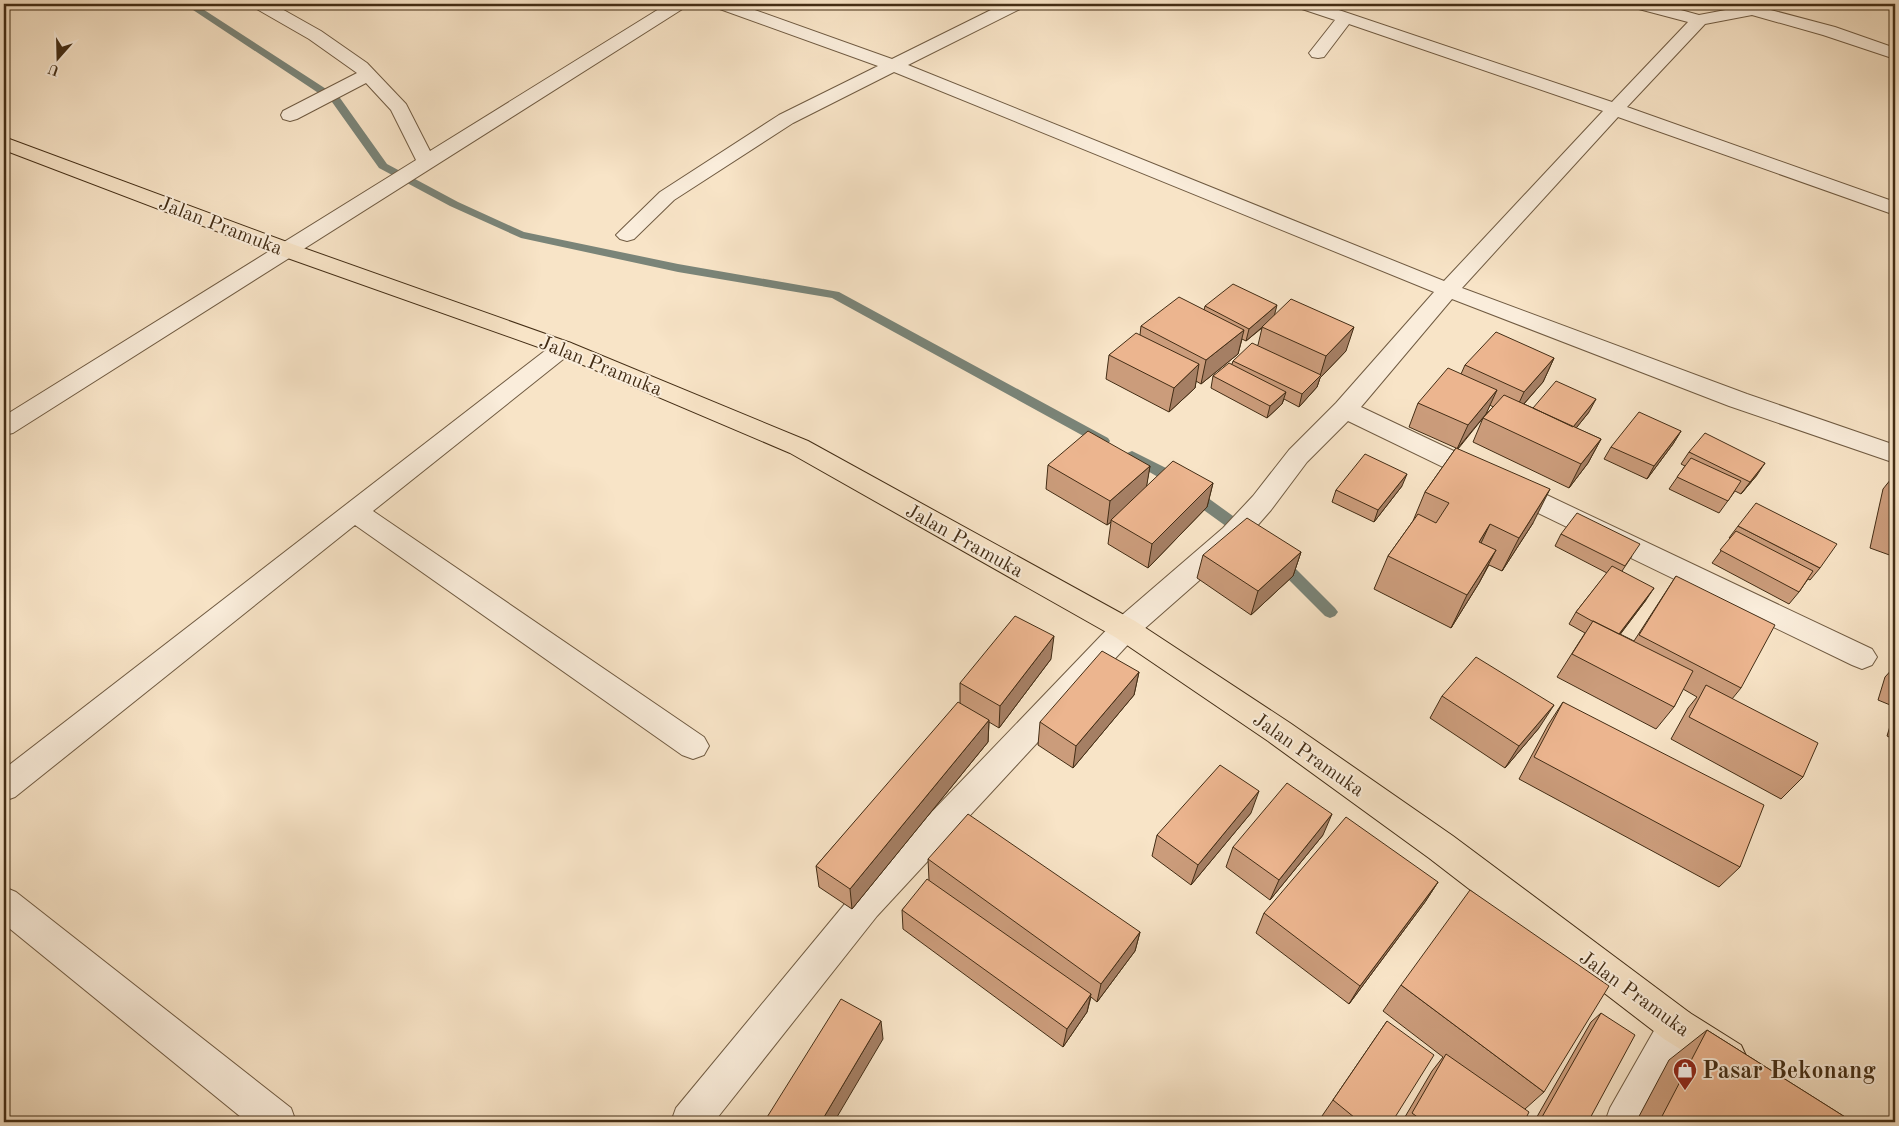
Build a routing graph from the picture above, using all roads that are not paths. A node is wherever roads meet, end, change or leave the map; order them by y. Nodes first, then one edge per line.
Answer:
1 (261, 4) edge
2 (678, 4) edge
3 (723, 4) edge
4 (1016, 4) edge
5 (1305, 4) edge
6 (1641, 4) edge
7 (1754, 7) edge
8 (1345, 18) junction
9 (1698, 20) junction
10 (1318, 53) dead end
11 (1895, 54) edge
12 (894, 66) junction
13 (368, 75) junction
14 (1615, 109) junction
15 (290, 115) dead end
16 (4, 143) edge
17 (426, 161) junction
18 (1895, 209) edge
19 (627, 235) dead end
20 (287, 250) junction
21 (1448, 290) junction
22 (563, 348) junction
23 (1345, 409) junction
24 (4, 427) edge
25 (1895, 454) edge
26 (354, 511) junction
27 (1125, 629) junction
28 (1862, 657) dead end
29 (694, 746) dead end
30 (4, 788) edge
31 (4, 903) edge
32 (1677, 1026) junction
33 (1752, 1074) edge
34 (277, 1122) edge
35 (690, 1122) edge
36 (1624, 1122) edge

1 - 13 street
2 - 17 street
3 - 12 street
4 - 12 street
5 - 8 street
6 - 9 street
7 - 9 street
7 - 11 street
8 - 10 street
8 - 14 street
9 - 14 street
12 - 19 street
12 - 21 street
13 - 15 street
13 - 17 street
14 - 18 street
14 - 21 street
16 - 20 main road, Jalan Pramuka
17 - 20 street
20 - 22 main road, Jalan Pramuka
20 - 24 street
21 - 23 street
21 - 25 street
22 - 26 street
22 - 27 main road, Jalan Pramuka
23 - 27 street
23 - 28 street
26 - 29 street
26 - 30 street
27 - 32 main road, Jalan Pramuka
27 - 35 street
31 - 34 street
32 - 33 main road, Jalan Pramuka
32 - 36 street

